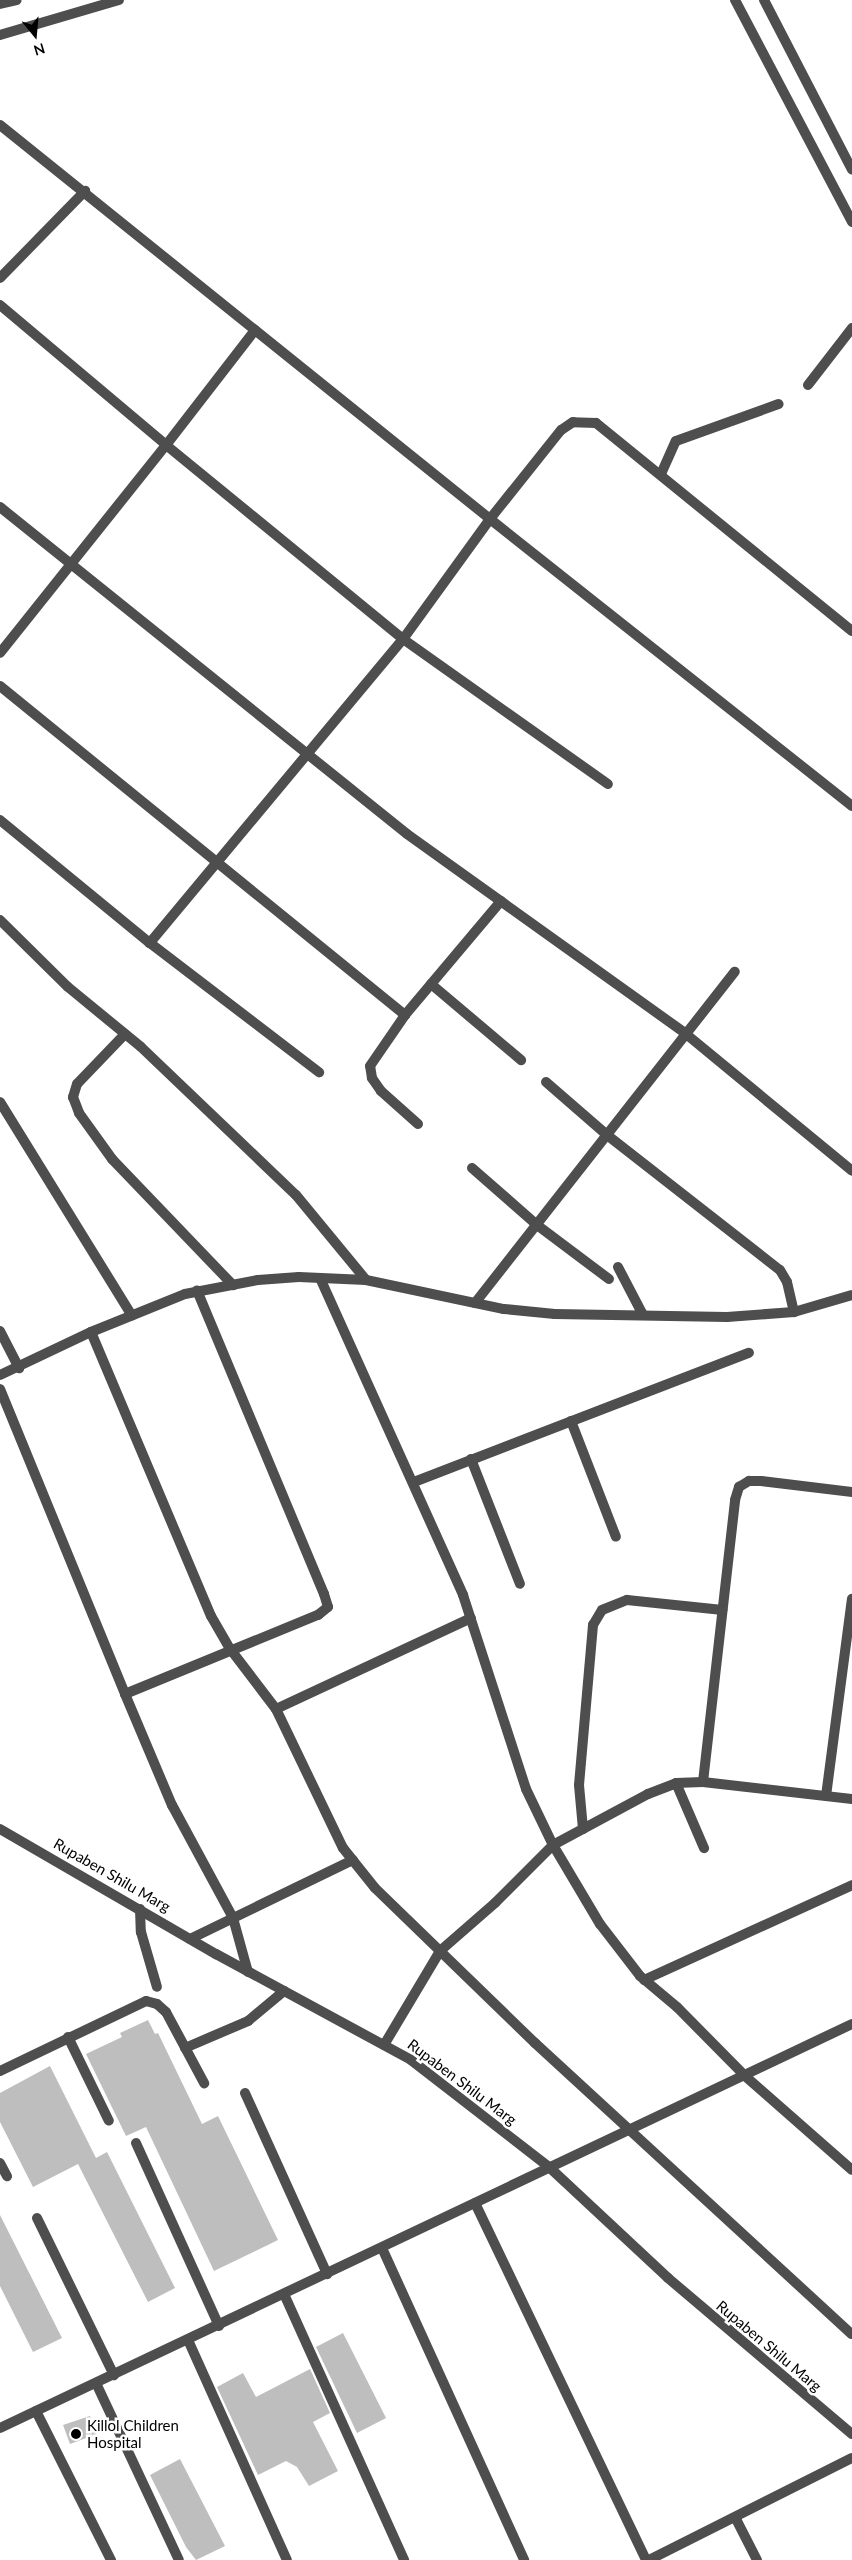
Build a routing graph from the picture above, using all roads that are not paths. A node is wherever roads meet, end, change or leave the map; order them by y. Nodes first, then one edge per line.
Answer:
1 (16, 0) edge
2 (119, 0) edge
3 (735, 0) edge
4 (764, 0) edge
5 (0, 4) edge
6 (0, 35) edge
7 (0, 125) edge
8 (852, 170) edge
9 (85, 191) junction
10 (852, 222) edge
11 (0, 278) edge
12 (0, 305) edge
13 (852, 328) edge
14 (255, 330) junction
15 (808, 385) dead end
16 (779, 404) dead end
17 (166, 445) junction
18 (661, 474) junction
19 (0, 507) edge
20 (490, 520) junction
21 (72, 565) junction
22 (852, 631) edge
23 (403, 639) junction
24 (0, 653) edge
25 (0, 686) edge
26 (309, 755) junction
27 (608, 784) dead end
28 (852, 806) edge
29 (0, 820) edge
30 (216, 864) junction
31 (501, 901) junction
32 (0, 920) edge
33 (150, 943) junction
34 (735, 972) dead end
35 (432, 984) junction
36 (405, 1015) junction
37 (125, 1034) junction
38 (686, 1034) junction
39 (521, 1060) dead end
40 (320, 1072) dead end
41 (546, 1082) dead end
42 (0, 1102) edge
43 (418, 1124) dead end
44 (608, 1135) junction
45 (472, 1168) dead end
46 (852, 1171) edge
47 (537, 1224) junction
48 (618, 1268) dead end
49 (320, 1278) junction
50 (366, 1280) junction
51 (609, 1280) dead end
52 (233, 1284) junction
53 (197, 1291) junction
54 (852, 1295) edge
55 (475, 1303) junction
56 (794, 1312) junction
57 (643, 1315) junction
58 (132, 1316) junction
59 (0, 1331) edge
60 (91, 1332) junction
61 (749, 1353) dead end
62 (19, 1368) junction
63 (0, 1375) edge
64 (0, 1389) edge
65 (571, 1421) junction
66 (472, 1460) junction
67 (414, 1482) junction
68 (852, 1492) edge
69 (616, 1537) dead end
70 (520, 1584) dead end
71 (852, 1599) edge
72 (722, 1610) junction
73 (471, 1618) junction
74 (231, 1650) junction
75 (125, 1694) junction
76 (276, 1709) junction
77 (703, 1782) junction
78 (676, 1783) junction
79 (826, 1796) junction
80 (852, 1799) edge
81 (0, 1829) edge
82 (583, 1829) junction
83 (553, 1845) junction
84 (704, 1848) dead end
85 (353, 1860) junction
86 (852, 1885) edge
87 (140, 1909) junction
88 (233, 1918) junction
89 (190, 1938) junction
90 (440, 1951) junction
91 (248, 1972) junction
92 (644, 1980) junction
93 (158, 1987) dead end
94 (284, 1991) junction
95 (852, 2024) edge
96 (68, 2037) junction
97 (384, 2045) junction
98 (185, 2048) junction
99 (0, 2071) edge
100 (745, 2076) junction
101 (204, 2083) dead end
102 (245, 2092) dead end
103 (109, 2121) dead end
104 (627, 2129) junction
105 (136, 2143) dead end
106 (0, 2163) edge
107 (549, 2168) junction
108 (852, 2170) edge
109 (7, 2176) dead end
110 (475, 2203) junction
111 (37, 2218) dead end
112 (382, 2248) junction
113 (327, 2274) junction
114 (284, 2294) junction
115 (218, 2326) junction
116 (852, 2334) edge
117 (188, 2340) junction
118 (114, 2375) junction
119 (96, 2383) junction
120 (36, 2412) junction
121 (1, 2426) edge
122 (852, 2434) edge
123 (852, 2458) edge
124 (736, 2519) junction
125 (111, 2560) edge
126 (179, 2560) edge
127 (287, 2560) edge
128 (404, 2560) edge
129 (524, 2560) edge
130 (648, 2560) edge
131 (757, 2560) edge

1 - 5 street
2 - 6 street
3 - 10 street
4 - 8 street
7 - 9 street
9 - 11 street
9 - 14 street
12 - 17 street
13 - 15 street
14 - 17 street
14 - 20 street
16 - 18 street
17 - 21 street
17 - 23 street
18 - 20 street
18 - 22 street
19 - 21 street
20 - 23 street
20 - 28 street
21 - 24 street
21 - 26 street
23 - 26 street
23 - 27 street
25 - 30 street
26 - 30 street
26 - 31 street
29 - 33 street
30 - 33 street
30 - 36 street
31 - 35 street
31 - 38 street
32 - 37 street
33 - 40 street
34 - 38 street
35 - 36 street
35 - 39 street
36 - 43 street
37 - 50 street
37 - 52 street
38 - 44 street
38 - 46 street
41 - 44 street
42 - 58 street
44 - 47 street
44 - 56 street
45 - 47 street
47 - 51 street
47 - 55 street
48 - 57 street
49 - 50 street
49 - 52 street
49 - 67 street
50 - 55 street
52 - 53 street
53 - 58 street
53 - 74 street
54 - 56 street
55 - 57 street
56 - 57 street
58 - 60 street
59 - 62 street
60 - 62 street
60 - 74 street
61 - 65 street
62 - 63 street
64 - 75 street
65 - 66 street
65 - 69 street
66 - 67 street
66 - 70 street
67 - 73 street
68 - 72 street
71 - 79 street
72 - 77 street
72 - 82 street
73 - 76 street
73 - 83 street
74 - 75 street
74 - 76 street
75 - 88 street
76 - 85 street
77 - 78 street
77 - 79 street
78 - 82 street
78 - 84 street
79 - 80 street
81 - 87 street, Rupaben Shilu Marg
82 - 83 street
83 - 90 street
83 - 92 street
85 - 88 street
85 - 90 street
86 - 92 street
87 - 89 street, Rupaben Shilu Marg
87 - 93 street
88 - 89 street
88 - 91 street
89 - 91 street, Rupaben Shilu Marg
90 - 97 street
90 - 104 street
91 - 94 street, Rupaben Shilu Marg
92 - 100 street
94 - 97 street, Rupaben Shilu Marg
94 - 98 street
95 - 100 street
96 - 98 street
96 - 99 street
96 - 103 street
97 - 107 street, Rupaben Shilu Marg
98 - 101 street
100 - 104 street
100 - 108 street
102 - 113 street
104 - 107 street
104 - 116 street
105 - 115 street
106 - 109 street
107 - 110 street
107 - 122 street, Rupaben Shilu Marg
110 - 112 street
110 - 130 street
111 - 118 street
112 - 113 street
112 - 129 street
113 - 114 street
114 - 115 street
114 - 128 street
115 - 117 street
117 - 118 street
117 - 127 street
118 - 119 street
119 - 120 street
119 - 126 street
120 - 121 street
120 - 125 street
123 - 124 street
124 - 130 street
124 - 131 street

